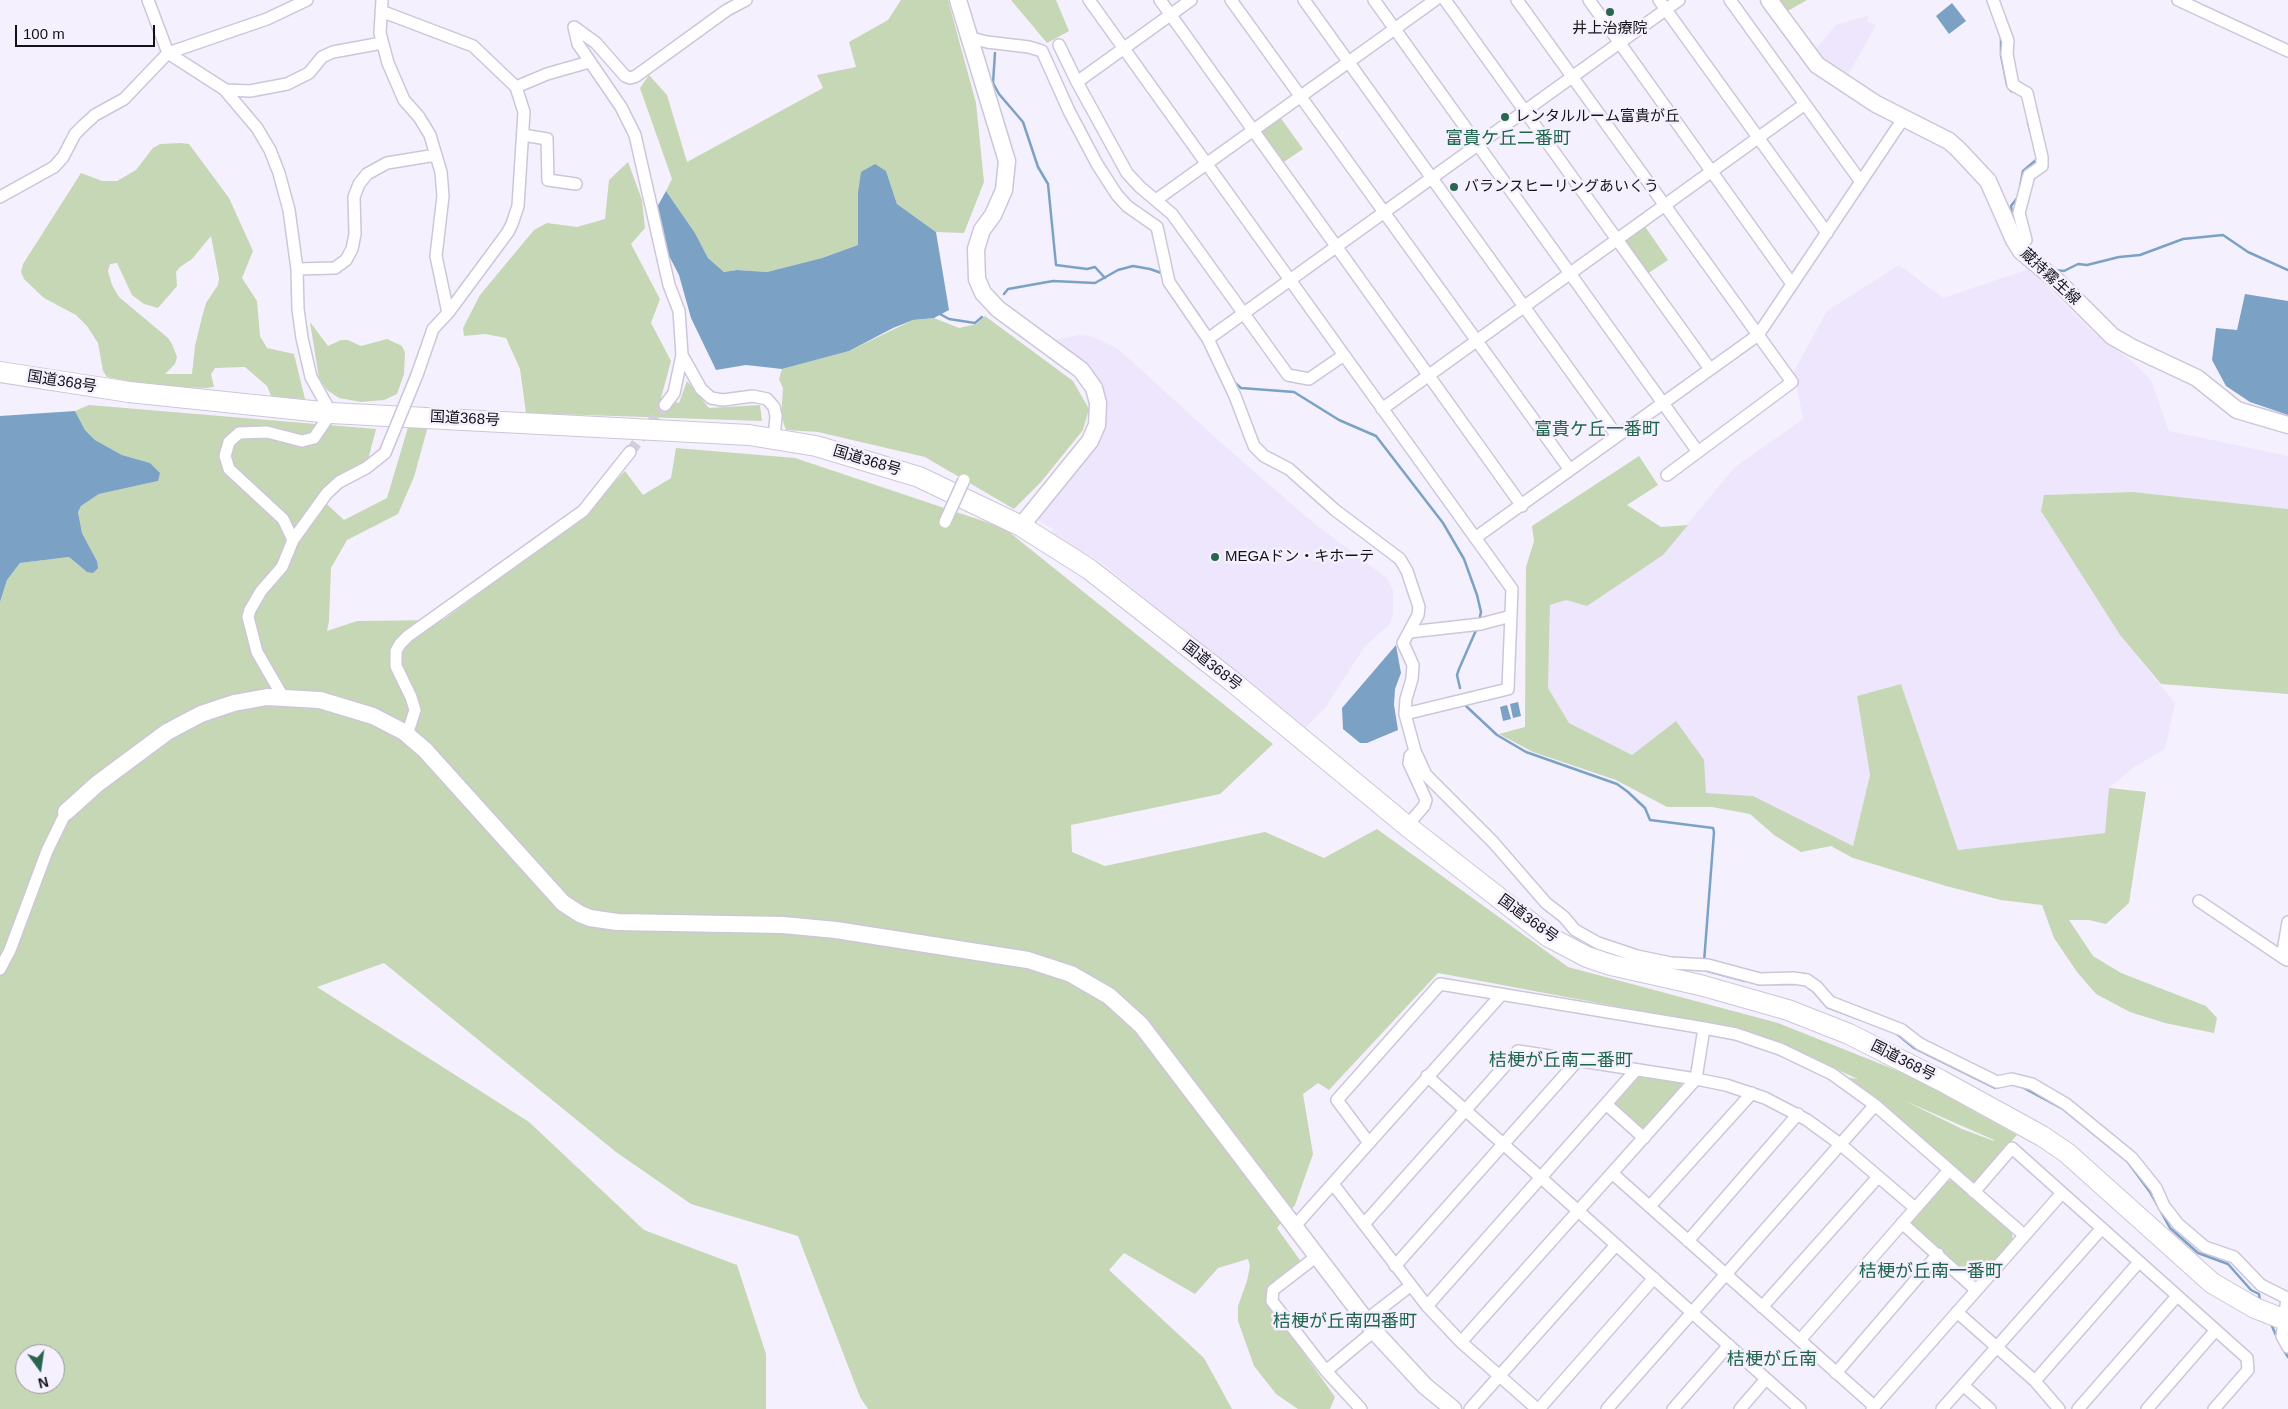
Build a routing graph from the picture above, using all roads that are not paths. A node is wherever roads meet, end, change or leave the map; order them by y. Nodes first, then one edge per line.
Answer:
1 (148, 0) edge
2 (308, 0) edge
3 (746, 0) edge
4 (958, 0) edge
5 (1089, 0) edge
6 (1160, 0) edge
7 (1191, 0) edge
8 (1231, 0) edge
9 (1304, 0) edge
10 (1374, 0) edge
11 (1435, 0) edge
12 (1445, 0) edge
13 (1517, 0) edge
14 (1589, 0) edge
15 (1679, 0) edge
16 (1730, 0) edge
17 (1769, 0) edge
18 (1993, 0) edge
19 (2178, 0) edge
20 (382, 5) edge
21 (1663, 5) edge
22 (1171, 15) junction
23 (1395, 29) junction
24 (970, 38) junction
25 (382, 43) junction
26 (1619, 43) junction
27 (1059, 45) dead end
28 (1124, 48) junction
29 (2288, 51) edge
30 (168, 53) junction
31 (589, 62) junction
32 (1348, 62) junction
33 (1572, 77) junction
34 (1077, 82) junction
35 (516, 87) junction
36 (226, 90) junction
37 (1301, 96) junction
38 (1805, 104) junction
39 (1525, 111) junction
40 (1903, 119) junction
41 (1253, 130) junction
42 (524, 135) junction
43 (1759, 138) junction
44 (1478, 144) junction
45 (436, 154) junction
46 (1207, 164) junction
47 (1712, 172) junction
48 (1431, 178) junction
49 (1861, 182) junction
50 (576, 184) dead end
51 (0, 197) edge
52 (1156, 200) junction
53 (1665, 206) junction
54 (1383, 212) junction
55 (1827, 233) junction
56 (1617, 240) junction
57 (2026, 240) dead end
58 (1336, 246) junction
59 (298, 269) junction
60 (1571, 273) junction
61 (1290, 279) junction
62 (1792, 284) junction
63 (1524, 306) junction
64 (448, 313) junction
65 (1243, 313) junction
66 (1758, 335) junction
67 (1211, 336) junction
68 (1477, 341) junction
69 (682, 355) junction
70 (1344, 355) junction
71 (1710, 369) junction
72 (0, 372) edge
73 (1430, 376) junction
74 (1663, 404) junction
75 (666, 405) tunnel mouth
76 (1382, 409) junction
77 (331, 413) junction
78 (2288, 425) edge
79 (1618, 436) junction
80 (774, 438) junction
81 (630, 452) tunnel mouth
82 (1698, 452) junction
83 (1570, 470) junction
84 (1667, 475) dead end
85 (964, 480) dead end
86 (1522, 506) junction
87 (945, 522) dead end
88 (1021, 526) junction
89 (1475, 538) junction
90 (293, 540) junction
91 (1511, 616) junction
92 (1410, 632) junction
93 (283, 697) junction
94 (1405, 714) junction
95 (407, 735) junction
96 (1415, 751) junction
97 (66, 812) joint
98 (1407, 826) junction
99 (2199, 901) dead end
100 (2288, 922) edge
101 (2285, 959) edge
102 (0, 969) edge
103 (1501, 995) junction
104 (1704, 1028) junction
105 (1578, 1060) junction
106 (1636, 1070) junction
107 (1428, 1076) junction
108 (1696, 1079) junction
109 (1752, 1093) junction
110 (1606, 1104) junction
111 (1875, 1105) junction
112 (1465, 1110) junction
113 (1798, 1114) junction
114 (1644, 1138) junction
115 (1369, 1143) junction
116 (1503, 1143) junction
117 (1840, 1144) junction
118 (1949, 1170) junction
119 (1612, 1174) junction
120 (1878, 1176) junction
121 (1542, 1178) junction
122 (1333, 1184) junction
123 (1974, 1192) junction
124 (2062, 1193) junction
125 (1650, 1206) junction
126 (1915, 1208) junction
127 (1579, 1210) junction
128 (1902, 1223) junction
129 (1364, 1224) junction
130 (1294, 1227) junction
131 (2102, 1228) junction
132 (2024, 1235) junction
133 (1688, 1241) junction
134 (1616, 1245) junction
135 (1938, 1254) junction
136 (1317, 1256) junction
137 (2139, 1262) junction
138 (1395, 1266) junction
139 (1726, 1274) junction
140 (1654, 1278) junction
141 (1410, 1286) junction
142 (1976, 1290) junction
143 (2177, 1296) junction
144 (1426, 1306) junction
145 (1762, 1307) junction
146 (1692, 1312) junction
147 (1957, 1312) junction
148 (2283, 1319) edge
149 (1370, 1326) junction
150 (2215, 1331) junction
151 (1800, 1340) junction
152 (1461, 1342) junction
153 (1729, 1345) junction
154 (1996, 1347) junction
155 (2288, 1347) edge
156 (1326, 1371) junction
157 (1836, 1373) junction
158 (1499, 1376) junction
159 (1766, 1379) junction
160 (2034, 1381) junction
161 (1963, 1385) junction
162 (1873, 1408) edge
163 (1360, 1409) edge
164 (1453, 1409) edge
165 (1470, 1409) edge
166 (1538, 1409) edge
167 (1607, 1409) edge
168 (1674, 1409) edge
169 (1740, 1409) edge
170 (1800, 1409) edge
171 (1942, 1409) edge
172 (1990, 1409) edge
173 (2059, 1409) edge
174 (2078, 1409) edge
175 (2147, 1409) edge
176 (2214, 1409) edge

1 - 30 street
2 - 30 street
3 - 31 street
4 - 24 street
5 - 28 street
6 - 22 street
7 - 22 street
8 - 37 street
9 - 32 street
10 - 23 street
11 - 23 street
12 - 39 street
13 - 33 street
14 - 26 street
15 - 21 street
16 - 38 street
17 - 40 street, 蔵持霧生線
18 - 57 street
19 - 29 street
20 - 25 street
20 - 35 street
21 - 26 street
21 - 43 street
22 - 28 street
22 - 41 street
23 - 32 street
23 - 44 street
24 - 67 street
24 - 88 street
25 - 36 street
25 - 45 street
26 - 33 street
26 - 47 street
27 - 34 street
28 - 34 street
28 - 46 street
30 - 36 street
30 - 51 street
31 - 35 street
31 - 69 street
32 - 37 street
32 - 48 street
33 - 39 street
33 - 53 street
34 - 52 street
35 - 42 street
36 - 59 street
37 - 41 street
37 - 54 street
38 - 43 street
38 - 49 street
39 - 44 street
39 - 56 street
40 - 49 street
40 - 78 street, 蔵持霧生線
41 - 46 street
41 - 58 street
42 - 50 street
42 - 64 street
43 - 47 street
43 - 55 street
44 - 48 street
44 - 60 street
45 - 59 street
45 - 64 street
46 - 52 street
46 - 61 street
47 - 53 street
47 - 62 street
48 - 54 street
48 - 63 street
49 - 55 street
52 - 65 street
53 - 56 street
53 - 66 street
54 - 58 street
54 - 68 street
55 - 62 street
56 - 60 street
56 - 71 street
58 - 61 street
58 - 73 street
59 - 77 street
60 - 63 street
60 - 74 street
61 - 65 street
61 - 70 street
62 - 66 street
63 - 68 street
63 - 79 street
64 - 90 street, bridge
65 - 67 street
65 - 70 street
66 - 71 street
66 - 82 street
67 - 92 street
68 - 73 street
68 - 83 street
69 - 75 street
69 - 80 street
70 - 76 street
71 - 74 street
72 - 77 highway, 国道368号
73 - 76 street
73 - 86 street
74 - 79 street
74 - 82 street
76 - 89 street
77 - 80 highway, 国道368号
77 - 90 street
79 - 83 street
80 - 88 highway, 国道368号
81 - 95 street
82 - 84 street
83 - 86 street
85 - 87 street, bridge
86 - 89 street
88 - 98 highway, 国道368号
89 - 91 street
90 - 93 street
91 - 92 street
91 - 94 street
92 - 94 street
93 - 95 street
93 - 97 street
94 - 96 street
95 - 130 street
96 - 98 street
96 - 148 street
97 - 102 street
98 - 148 highway, 国道368号
99 - 101 street
100 - 101 street
103 - 104 street
103 - 107 street
103 - 115 street
104 - 108 street
104 - 111 street
105 - 106 street
105 - 112 street
105 - 116 street
106 - 108 street
106 - 110 street
107 - 112 street
107 - 115 street
108 - 109 street
108 - 114 street
109 - 113 street
109 - 125 street
110 - 114 street
110 - 121 street
111 - 117 street
111 - 118 street
112 - 116 street
112 - 129 street
113 - 117 street
113 - 133 street
114 - 119 street
115 - 122 street
116 - 121 street
116 - 138 street
117 - 120 street
117 - 139 street
118 - 123 street
118 - 126 street
119 - 125 street
119 - 127 street
120 - 126 street
120 - 145 street
121 - 127 street
121 - 144 street
122 - 129 street
122 - 130 street
123 - 124 street
123 - 132 street
124 - 131 street
124 - 132 street
125 - 133 street
126 - 128 street
127 - 134 street
127 - 152 street
128 - 135 street
128 - 151 street
129 - 138 street
130 - 136 street
131 - 137 street
131 - 154 street
132 - 142 street
133 - 139 street
134 - 140 street
134 - 158 street
135 - 142 street
135 - 157 street
136 - 149 street
136 - 156 street
137 - 143 street
137 - 160 street
138 - 141 street
139 - 145 street
139 - 146 street
140 - 146 street
140 - 166 street
141 - 144 street
141 - 149 street
142 - 147 street
143 - 150 street
143 - 174 street
144 - 152 street
145 - 151 street
146 - 153 street
146 - 167 street
147 - 154 street
147 - 162 street
148 - 155 street
149 - 156 street
149 - 164 street
150 - 175 street
150 - 176 street
151 - 157 street
152 - 158 street
153 - 159 street
153 - 168 street
154 - 160 street
154 - 161 street
156 - 163 street
157 - 162 street
158 - 165 street
158 - 166 street
159 - 169 street
159 - 170 street
160 - 173 street
161 - 171 street
161 - 172 street

